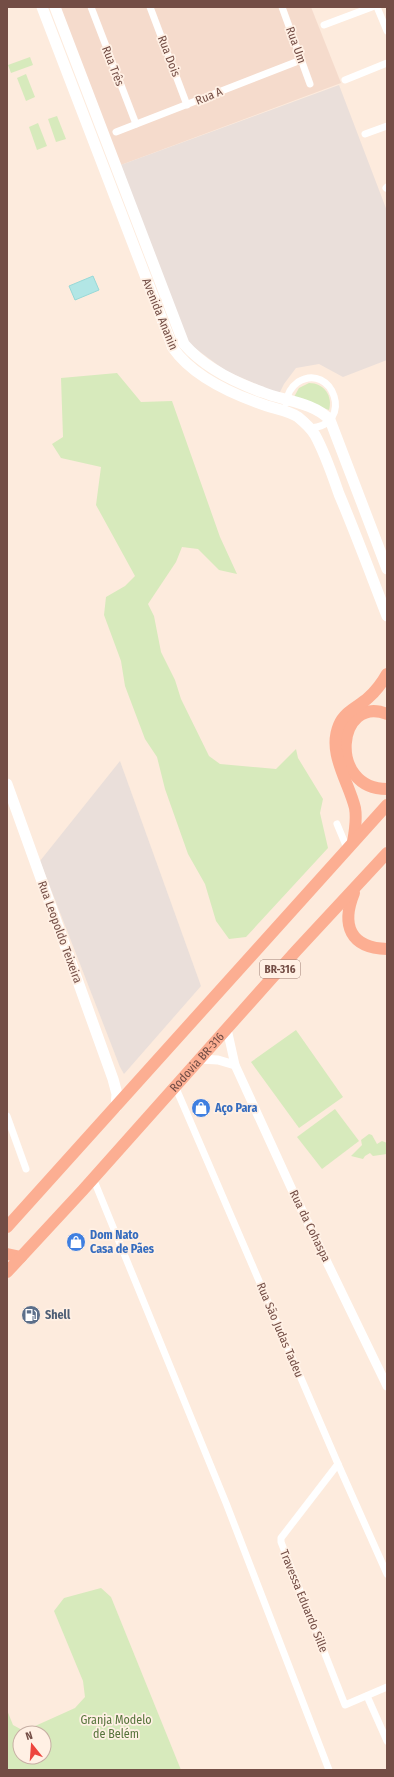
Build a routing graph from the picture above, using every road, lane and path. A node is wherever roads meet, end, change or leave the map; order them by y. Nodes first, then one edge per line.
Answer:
1 (42, 7) edge
2 (55, 7) edge
3 (91, 7) edge
4 (150, 7) edge
5 (282, 7) edge
6 (372, 7) edge
7 (377, 7) edge
8 (324, 25) dead end
9 (387, 31) edge
10 (301, 60) junction
11 (387, 63) edge
12 (344, 80) dead end
13 (310, 84) dead end
14 (187, 105) junction
15 (136, 124) junction
16 (387, 126) edge
17 (116, 132) dead end
18 (366, 134) dead end
19 (286, 399) junction
20 (287, 411) junction
21 (330, 420) junction
22 (310, 428) junction
23 (387, 568) edge
24 (387, 616) edge
25 (387, 674) edge
26 (387, 714) edge
27 (7, 784) edge
28 (387, 790) edge
29 (387, 805) edge
30 (336, 824) dead end
31 (350, 845) junction
32 (387, 853) edge
33 (356, 888) junction
34 (387, 949) edge
35 (227, 1029) junction
36 (199, 1059) junction
37 (235, 1065) junction
38 (113, 1079) junction
39 (175, 1086) junction
40 (133, 1087) junction
41 (116, 1107) junction
42 (7, 1116) edge
43 (26, 1169) dead end
44 (94, 1178) junction
45 (7, 1227) edge
46 (7, 1254) edge
47 (21, 1257) junction
48 (7, 1272) edge
49 (387, 1386) edge
50 (338, 1464) junction
51 (387, 1574) edge
52 (387, 1686) edge
53 (367, 1696) junction
54 (387, 1741) edge
55 (328, 1770) edge

1 - 20 main road, Avenida Ananin
2 - 19 main road, Avenida Ananin
3 - 15 street, Rua Três
4 - 14 street, Rua Dois
5 - 10 street, Rua Um
6 - 8 street
7 - 9 street
10 - 13 street, Rua Um
10 - 14 street, Rua A
11 - 12 street
14 - 15 street, Rua A
15 - 17 street, Rua A
16 - 18 street
19 - 20 street
19 - 21 main road, Avenida Ananin
19 - 21 street
20 - 22 main road, Avenida Ananin
21 - 22 street
21 - 23 main road
22 - 24 main road, Avenida Ananin
25 - 31 highway
26 - 28 highway
27 - 38 main road, Rua Leopoldo Teixeira
29 - 31 highway, BR-316
30 - 31 street
31 - 40 highway, BR-316
32 - 33 highway, Rodovia BR-316 / BR-316
33 - 34 highway
33 - 35 highway, Rodovia BR-316 / BR-316
35 - 36 highway, Rodovia BR-316 / BR-316
35 - 37 street, Rua da Cohaspa
36 - 37 street
36 - 39 highway, Rodovia BR-316 / BR-316
37 - 49 street, Rua da Cohaspa
38 - 40 main road
38 - 41 main road, Rua Leopoldo Teixeira
39 - 44 highway, Rodovia BR-316 / BR-316
39 - 50 street, Rua São Judas Tadeu
40 - 41 highway, BR-316
41 - 45 highway, BR-316
42 - 43 street
44 - 47 highway, Rodovia BR-316 / BR-316
44 - 55 street
46 - 47 highway
47 - 48 highway, Rodovia BR-316 / BR-316
50 - 51 street, Rua São Judas Tadeu
50 - 53 street, Travessa Eduardo Sille
52 - 53 street
53 - 54 street

